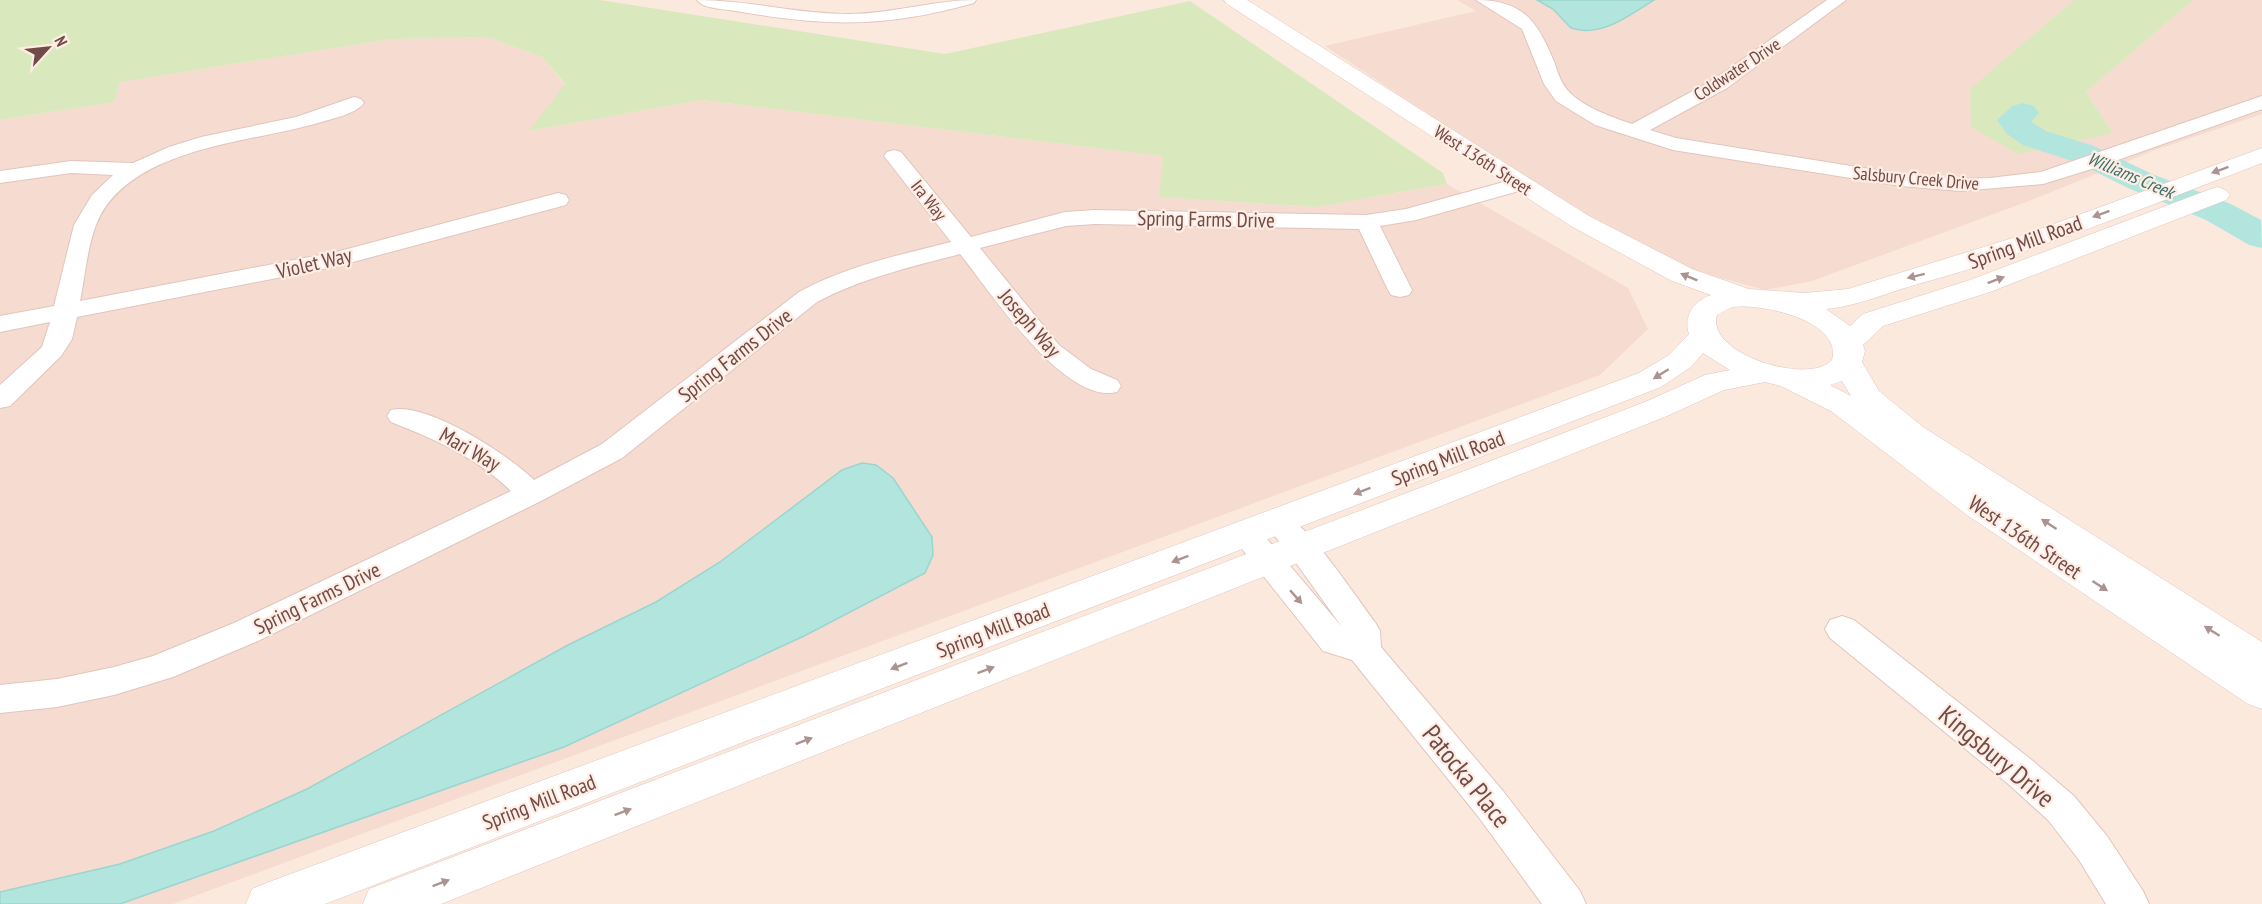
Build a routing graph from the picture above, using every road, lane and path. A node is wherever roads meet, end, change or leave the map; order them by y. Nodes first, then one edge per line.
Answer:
1 (705, 0) edge
2 (968, 0) edge
3 (1209, 0) edge
4 (1234, 0) edge
5 (1484, 0) edge
6 (1838, 0) edge
7 (2262, 102) edge
8 (354, 104) dead end
9 (1632, 132) junction
10 (2262, 154) edge
11 (894, 156) dead end
12 (138, 169) junction
13 (0, 177) edge
14 (2262, 178) edge
15 (1507, 187) junction
16 (2173, 195) junction
17 (558, 200) dead end
18 (1366, 222) junction
19 (964, 245) junction
20 (1400, 290) dead end
21 (1744, 297) junction
22 (1781, 301) junction
23 (67, 310) junction
24 (1693, 313) junction
25 (0, 324) edge
26 (1847, 353) junction
27 (1777, 376) junction
28 (1108, 386) dead end
29 (0, 400) edge
30 (401, 416) dead end
31 (531, 495) junction
32 (1274, 542) junction
33 (1842, 629) dead end
34 (2262, 662) edge
35 (2262, 693) edge
36 (0, 699) edge
37 (269, 904) edge
38 (386, 904) edge
39 (1566, 904) edge
40 (2129, 904) edge

1 - 2 street
3 - 15 street, West 136th Street
4 - 15 street, West 136th Street
5 - 9 street, Salsbury Creek Drive
6 - 9 street, Coldwater Drive
7 - 9 street, Salsbury Creek Drive
8 - 12 street
10 -> 16 street, Spring Mill Road
11 - 19 street, Ira Way
12 - 13 street
12 - 23 street
14 - 16 street, Spring Mill Road
15 - 18 street, Spring Farms Drive
21 -> 15 street, West 136th Street
15 - 24 street, West 136th Street
16 -> 22 street, Spring Mill Road
26 -> 16 street, Spring Mill Road
17 - 23 street, Violet Way
18 - 19 street, Spring Farms Drive
18 - 20 street
19 - 28 street, Joseph Way
19 - 31 street, Spring Farms Drive
21 - 22 street
21 - 24 street, Spring Mill Road
22 - 26 street, West 136th Street
23 - 25 street, Violet Way
23 - 29 street
24 - 27 street, West 136th Street
24 -> 32 street, Spring Mill Road
26 - 27 street, Spring Mill Road
34 -> 26 street, West 136th Street
27 - 32 street, Spring Mill Road
27 -> 35 street, West 136th Street
30 - 31 street, Mari Way
31 - 36 street, Spring Farms Drive
32 -> 37 street, Spring Mill Road
38 -> 32 street, Spring Mill Road
32 - 39 street, Patocka Place
33 - 40 street, Kingsbury Drive

